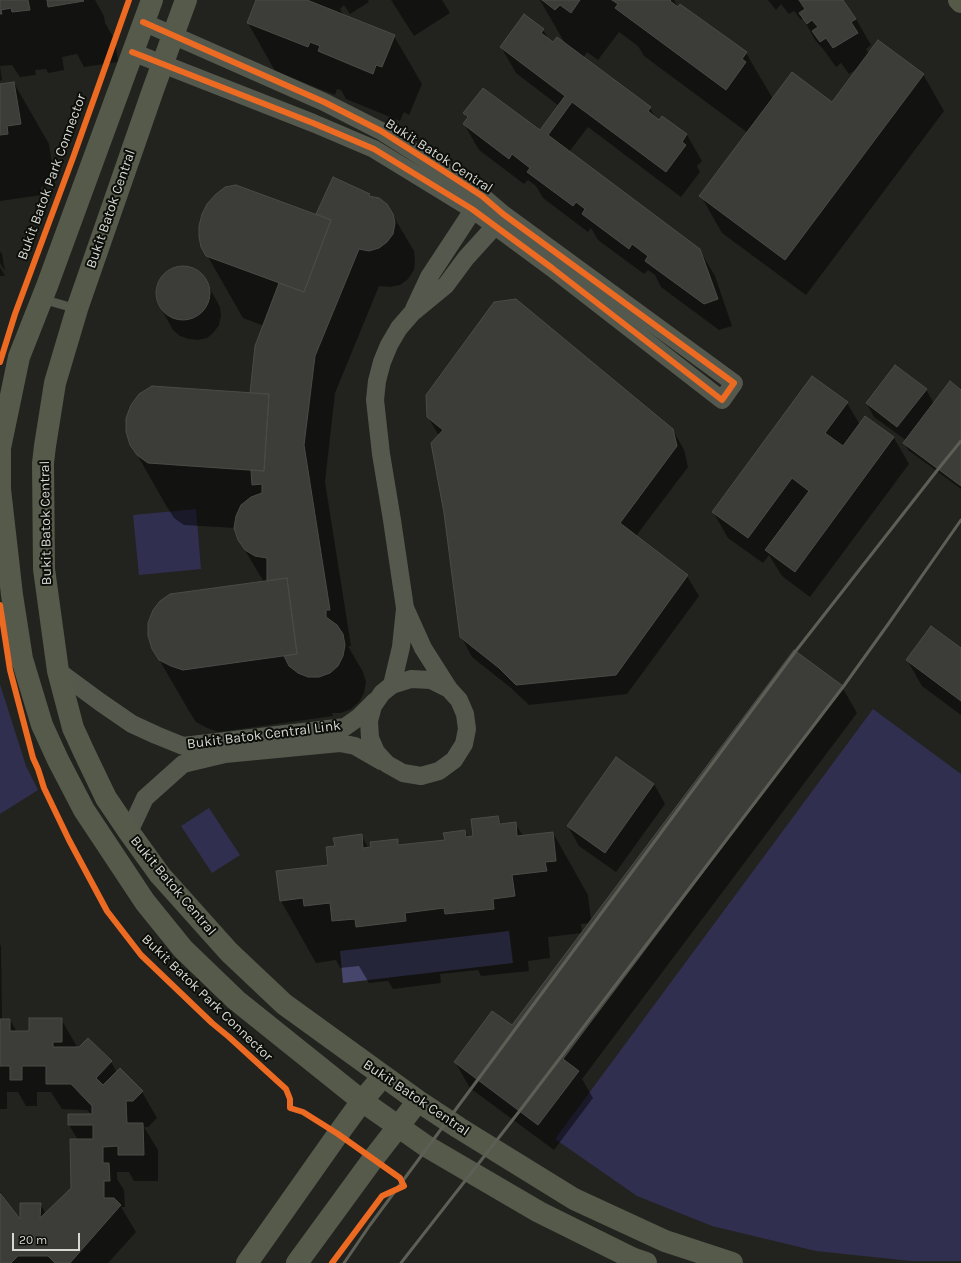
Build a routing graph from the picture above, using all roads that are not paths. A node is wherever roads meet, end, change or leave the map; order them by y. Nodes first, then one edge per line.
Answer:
1 (152, 0) edge
2 (186, 0) edge
3 (959, 0) edge
4 (961, 2) edge
5 (143, 22) junction
6 (174, 36) junction
7 (132, 52) junction
8 (162, 64) junction
9 (477, 203) junction
10 (499, 220) junction
11 (42, 299) junction
12 (77, 309) junction
13 (412, 313) junction
14 (405, 608) junction
15 (58, 671) junction
16 (387, 689) junction
17 (449, 689) junction
18 (387, 764) junction
19 (129, 832) junction
20 (383, 1076) junction
21 (362, 1101) junction
22 (418, 1101) junction
23 (398, 1127) junction
24 (247, 1263) edge
25 (297, 1263) edge
26 (646, 1263) edge
27 (732, 1263) edge

1 - 5 main road, Bukit Batok Central
2 - 6 main road, Bukit Batok Central
3 - 4 main road
5 - 6 street, Bukit Batok Central
5 - 7 main road, Bukit Batok Central
6 - 8 main road, Bukit Batok Central
6 - 9 street, Bukit Batok Central
7 - 8 street, Bukit Batok Central
7 - 11 main road, Bukit Batok Central
8 - 9 street, Bukit Batok Central
8 - 12 main road, Bukit Batok Central
9 - 10 street, Bukit Batok Central
9 - 13 street, Bukit Batok Central Link
10 - 10 street, Bukit Batok Central
10 - 13 street, Bukit Batok Central Link
11 - 12 lane
11 - 21 main road, Bukit Batok Central
12 - 15 main road, Bukit Batok Central
13 - 14 street, Bukit Batok Central Link
14 - 16 street, Bukit Batok Central Link
14 - 17 street, Bukit Batok Central Link
15 - 16 street, Bukit Batok Central Link
15 - 19 main road, Bukit Batok Central
16 - 17 street, Bukit Batok Central Link
16 - 18 street, Bukit Batok Central Link
17 - 18 street, Bukit Batok Central Link
18 - 19 street, Bukit Batok Central Link
19 - 20 main road, Bukit Batok Central
20 - 21 main road
20 - 22 main road, Bukit Batok Central
21 - 23 main road, Bukit Batok Central
21 - 24 main road
22 - 23 main road
22 - 27 main road, Bukit Batok Central
23 - 25 main road
23 - 26 main road, Bukit Batok Central

